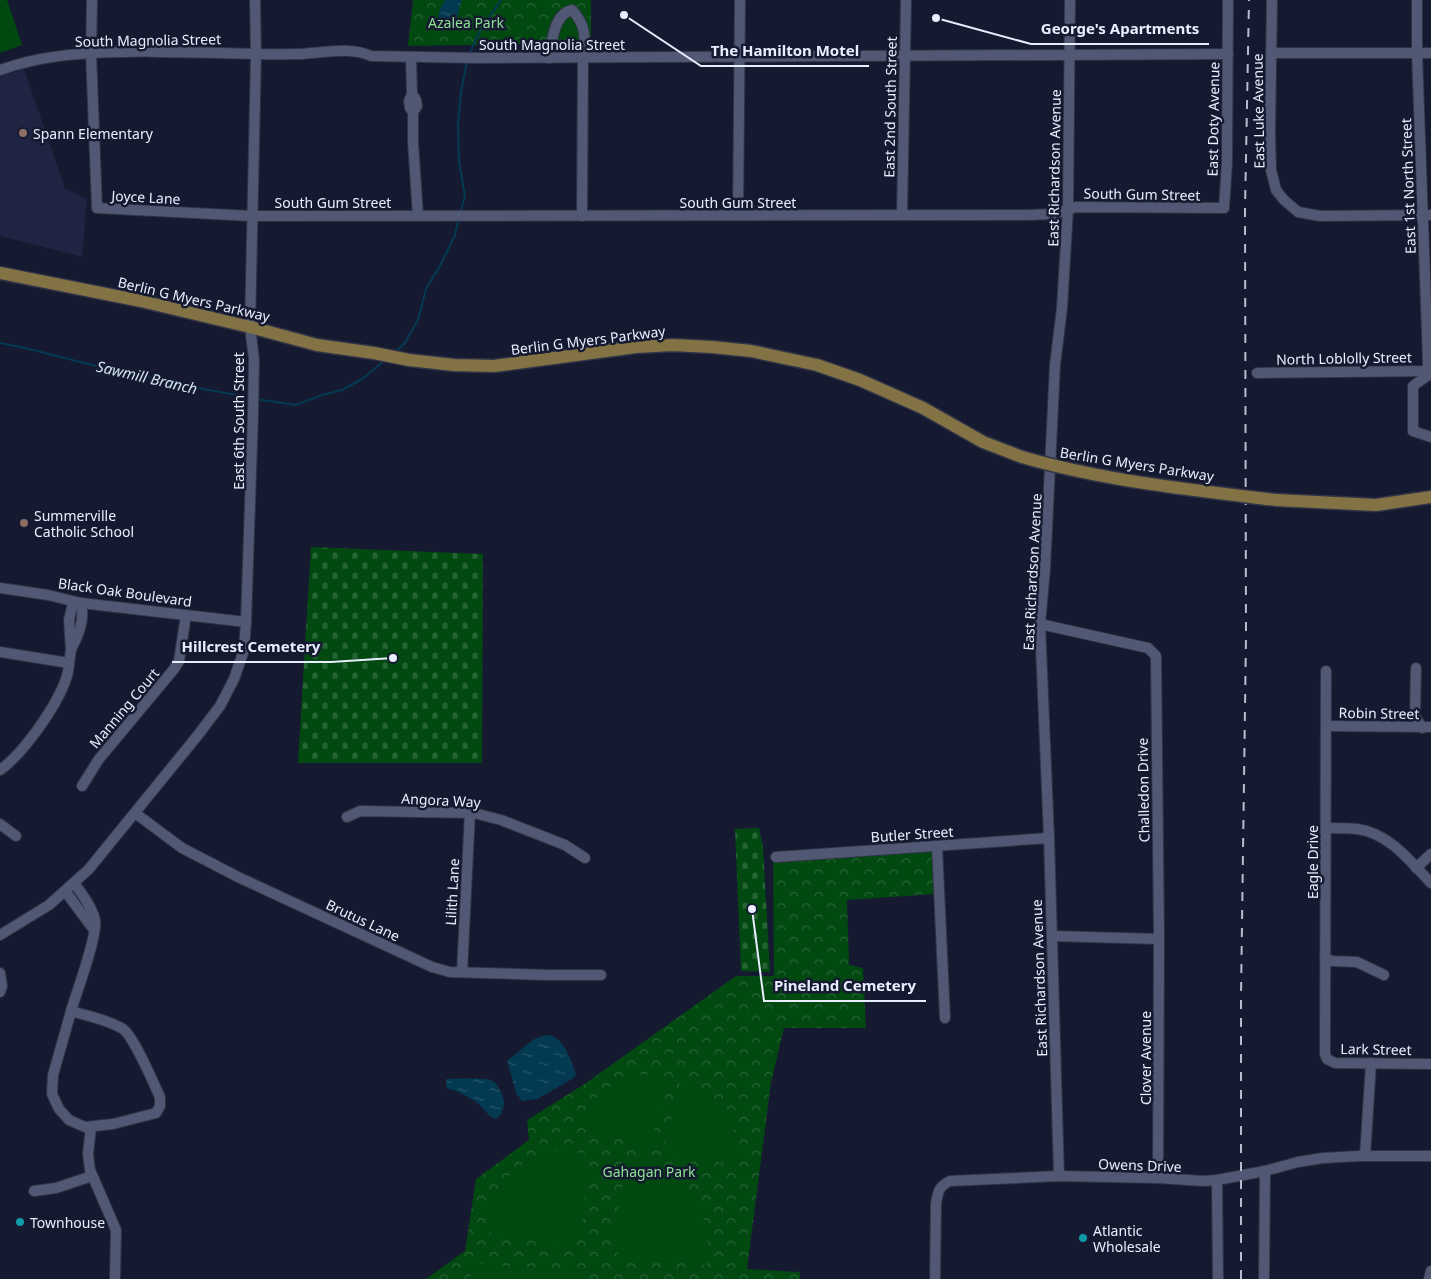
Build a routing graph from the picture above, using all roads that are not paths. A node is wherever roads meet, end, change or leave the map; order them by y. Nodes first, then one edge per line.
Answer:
1 (92, 0) edge
2 (255, 0) edge
3 (740, 0) edge
4 (906, 0) edge
5 (1070, 0) edge
6 (1228, 0) edge
7 (1272, 0) edge
8 (1417, 0) edge
9 (91, 52) junction
10 (1271, 53) junction
11 (1417, 53) junction
12 (1431, 53) edge
13 (256, 54) junction
14 (1070, 54) junction
15 (1228, 54) junction
16 (905, 55) junction
17 (740, 56) junction
18 (411, 57) junction
19 (583, 57) junction
20 (549, 58) junction
21 (0, 70) edge
22 (1224, 208) joint
23 (1068, 209) junction
24 (738, 215) junction
25 (902, 215) junction
26 (1427, 215) edge
27 (251, 216) junction
28 (418, 216) junction
29 (582, 216) junction
30 (0, 273) edge
31 (250, 327) junction
32 (1431, 371) edge
33 (1257, 373) dead end
34 (1431, 436) edge
35 (1431, 497) edge
36 (0, 588) edge
37 (81, 603) junction
38 (186, 615) junction
39 (246, 622) junction
40 (1040, 624) junction
41 (0, 652) edge
42 (69, 663) junction
43 (1416, 668) dead end
44 (1326, 671) dead end
45 (1326, 726) junction
46 (1427, 727) edge
47 (0, 770) edge
48 (82, 786) dead end
49 (137, 811) junction
50 (470, 812) junction
51 (348, 817) dead end
52 (0, 824) edge
53 (1326, 828) junction
54 (16, 836) dead end
55 (1049, 838) junction
56 (937, 846) junction
57 (1431, 854) edge
58 (585, 858) dead end
59 (776, 858) dead end
60 (1416, 868) junction
61 (74, 883) junction
62 (1431, 883) edge
63 (65, 891) junction
64 (94, 930) junction
65 (0, 935) edge
66 (1052, 936) junction
67 (1159, 939) junction
68 (1325, 958) junction
69 (462, 972) junction
70 (0, 973) edge
71 (1384, 975) dead end
72 (601, 976) dead end
73 (0, 992) edge
74 (71, 1012) junction
75 (945, 1018) dead end
76 (1325, 1054) joint
77 (1371, 1063) junction
78 (1431, 1064) edge
79 (91, 1126) junction
80 (1365, 1156) junction
81 (1431, 1156) edge
82 (1265, 1171) junction
83 (92, 1176) junction
84 (1059, 1176) junction
85 (1158, 1178) junction
86 (1217, 1180) junction
87 (1203, 1181) junction
88 (34, 1190) dead end
89 (1218, 1204) junction
90 (1430, 1271) edge
91 (115, 1279) edge
92 (935, 1279) edge
93 (1218, 1279) edge
94 (1264, 1279) edge
95 (1429, 1279) edge

1 - 9 street, Joyce Lane
2 - 13 street, East 6th South Street
3 - 17 street
4 - 16 street, East 2nd South Street
5 - 14 street, East Richardson Avenue
6 - 15 street, East Doty Avenue
7 - 10 street, East Luke Avenue
8 - 11 street, East 1st North Street
9 - 13 street, South Magnolia Street
9 - 21 street, South Magnolia Street
9 - 27 street, Joyce Lane
10 - 11 street
10 - 26 street, East Luke Avenue
11 - 12 street
11 - 26 street, East 1st North Street
13 - 18 street, South Magnolia Street
13 - 27 street, East 6th South Street
14 - 15 street, South Magnolia Street
14 - 16 street, South Magnolia Street
14 - 23 street, East Richardson Avenue
15 - 22 street, East Doty Avenue
16 - 17 street, South Magnolia Street
16 - 25 street, East 2nd South Street
17 - 19 street, South Magnolia Street
17 - 24 street
18 - 20 street, South Magnolia Street
18 - 28 street
19 - 20 street, South Magnolia Street
19 - 20 street
19 - 29 street
22 - 23 street, South Gum Street
23 - 25 street, South Gum Street
23 - 40 street, East Richardson Avenue
24 - 25 street, South Gum Street
24 - 29 street, South Gum Street
26 - 32 street, East 1st North Street
27 - 28 street, South Gum Street
27 - 31 street, East 6th South Street
28 - 29 street, South Gum Street
30 - 31 main road, Berlin G Myers Parkway
31 - 35 main road, Berlin G Myers Parkway, bridge
31 - 39 street, East 6th South Street
32 - 33 street, North Loblolly Street
32 - 34 street
36 - 37 street, Black Oak Boulevard
37 - 38 street, Black Oak Boulevard
37 - 42 street
38 - 39 street, Black Oak Boulevard
38 - 48 street, Manning Court
39 - 49 street, East 6th South Street
40 - 55 street, East Richardson Avenue
40 - 67 street, Challedon Drive
41 - 42 street
42 - 47 street
43 - 46 street
44 - 45 street, Eagle Drive
45 - 46 street, Robin Street
45 - 53 street, Eagle Drive
49 - 61 street, East 6th South Street
49 - 69 street, Brutus Lane
50 - 51 street, Angora Way
50 - 58 street, Angora Way
50 - 69 street, Lilith Lane
52 - 54 street
53 - 60 street
53 - 68 street, Eagle Drive
55 - 56 street, Butler Street
55 - 66 street, East Richardson Avenue
56 - 59 street, Butler Street
56 - 75 street
57 - 60 street
60 - 62 street
61 - 63 street, East 6th South Street
61 - 64 street
63 - 64 street
63 - 65 street, East 6th South Street
64 - 74 street
66 - 67 street
66 - 84 street, East Richardson Avenue
67 - 85 street, Clover Avenue
68 - 71 street
68 - 76 street, Eagle Drive
69 - 72 street, Brutus Lane
70 - 73 street
74 - 79 street
74 - 79 street
76 - 77 street, Lark Street
77 - 78 street, Lark Street
77 - 80 street
79 - 83 street
80 - 81 street, Owens Drive
80 - 82 street, Owens Drive
82 - 86 street, Owens Drive
82 - 94 street
83 - 88 street
83 - 91 street
84 - 85 street, Owens Drive
84 - 92 street, Owens Drive
85 - 87 street, Owens Drive
86 - 87 street, Owens Drive
86 - 89 street
87 - 89 street
89 - 93 street
90 - 95 street

